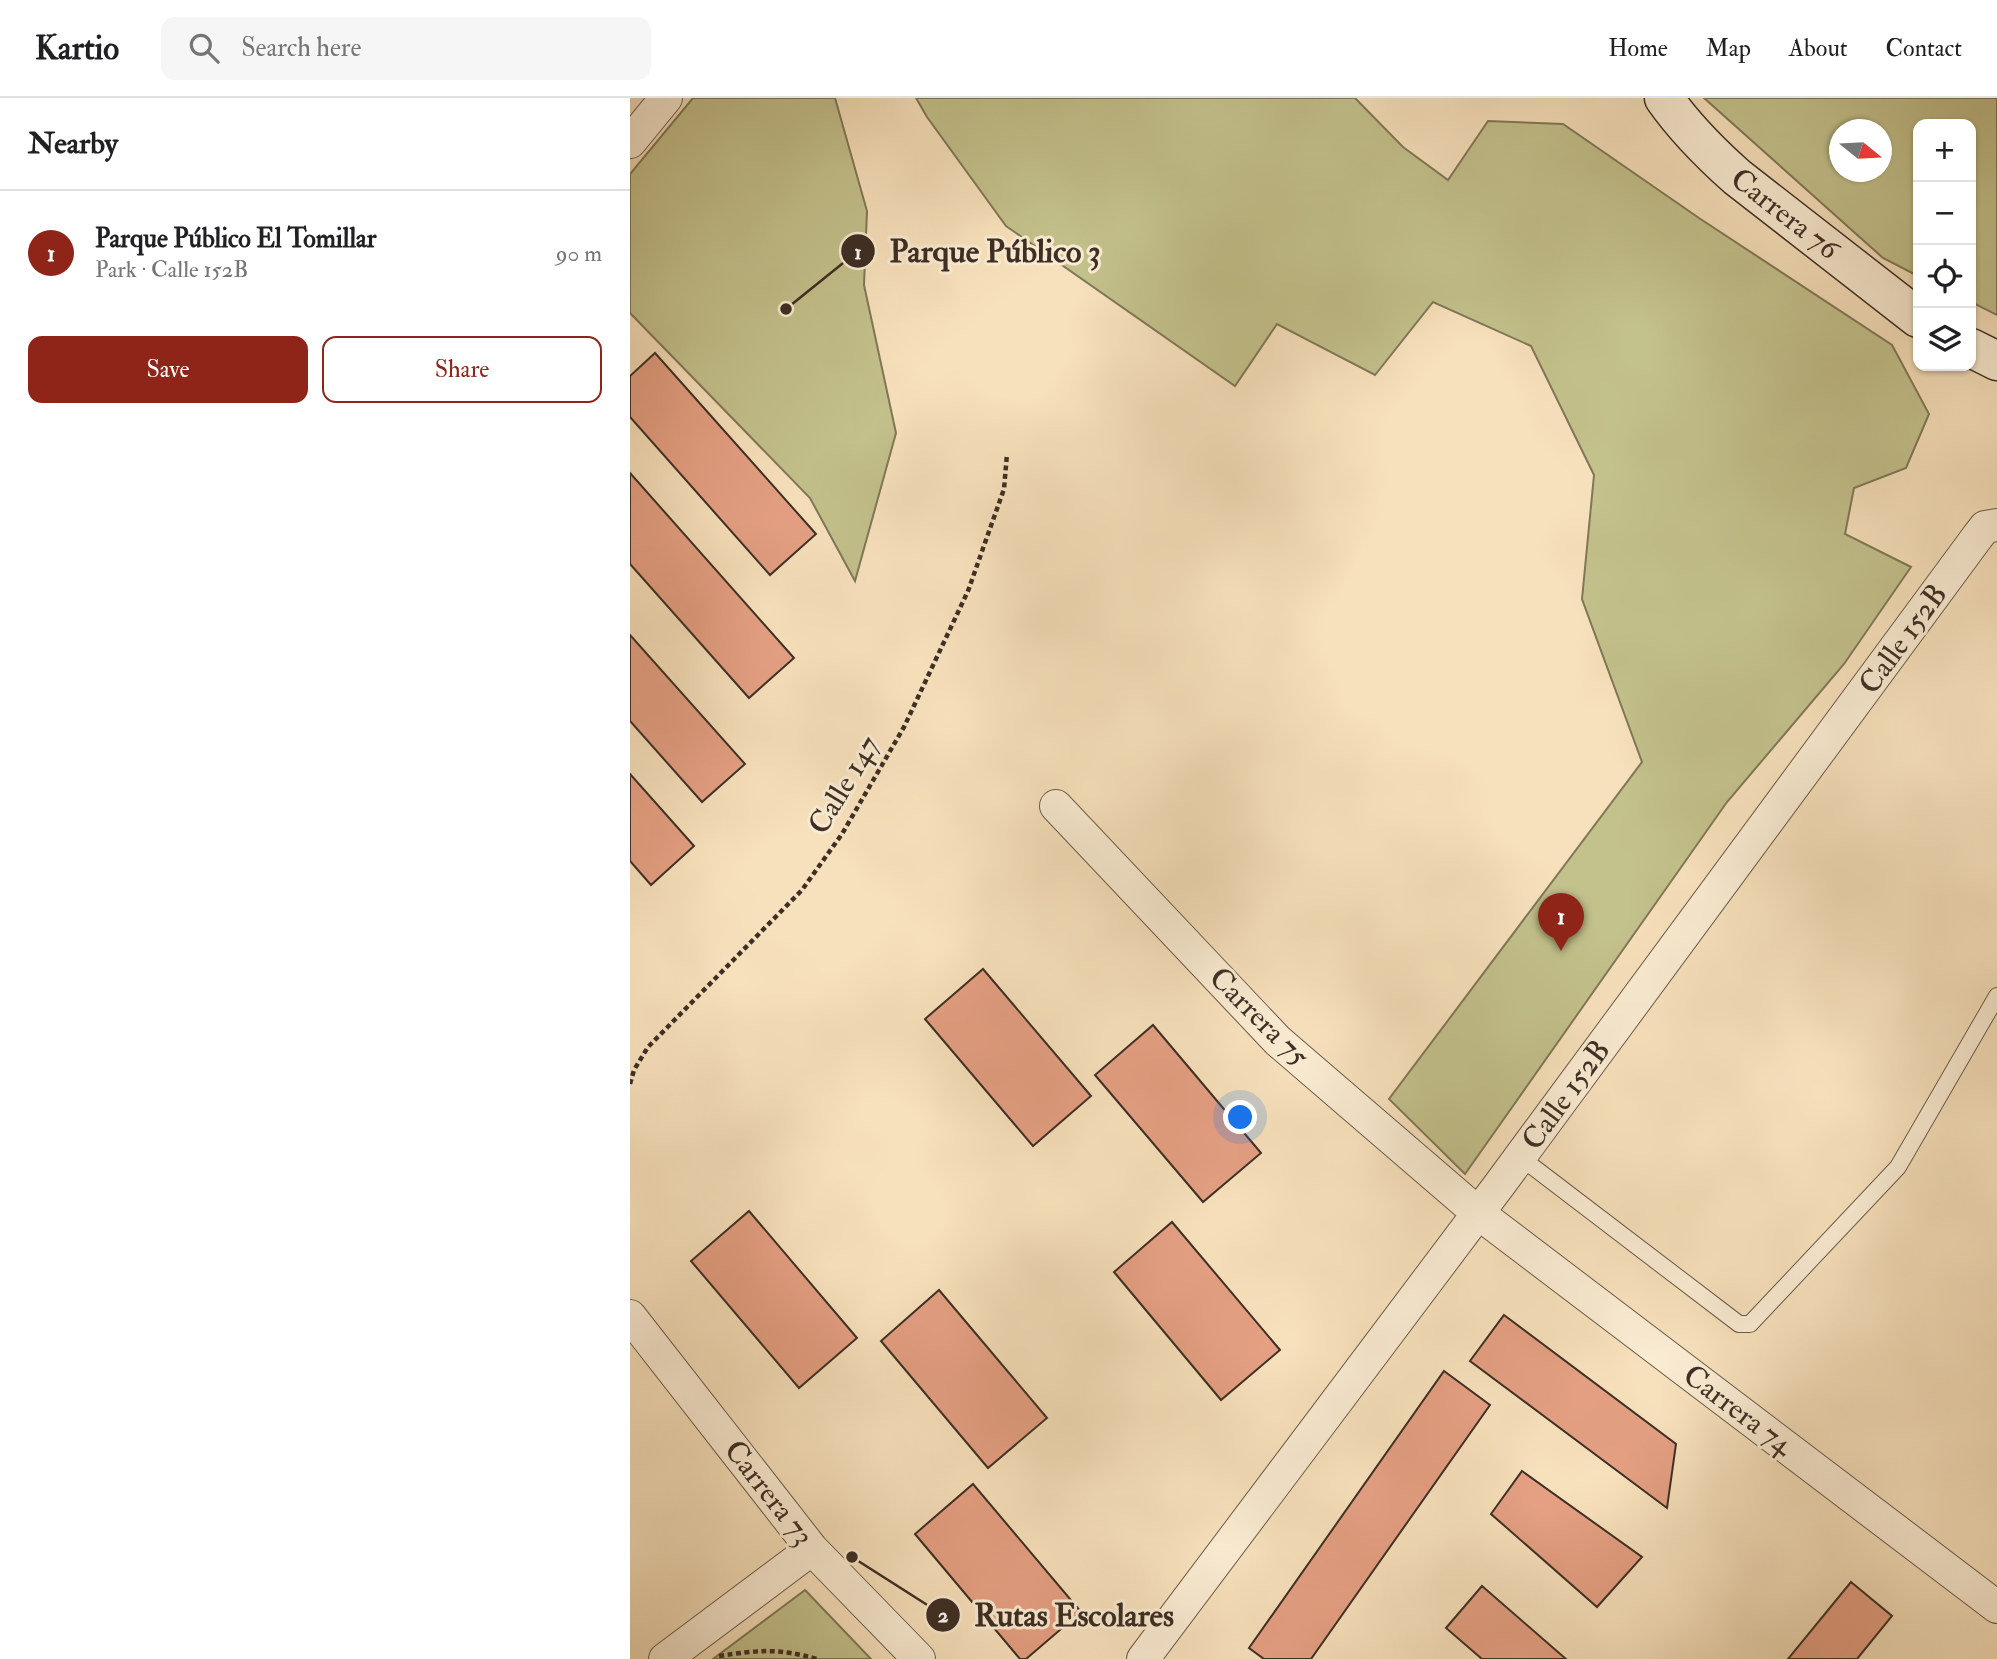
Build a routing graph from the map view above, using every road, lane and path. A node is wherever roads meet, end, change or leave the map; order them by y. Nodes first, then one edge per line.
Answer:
1 (666, 98) edge
2 (1664, 98) edge
3 (630, 142) edge
4 (1913, 314) edge
5 (1976, 350) edge
6 (1997, 360) edge
7 (1007, 454) dead end
8 (1991, 526) edge
9 (1056, 806) dead end
10 (1997, 996) edge
11 (630, 1084) edge
12 (1520, 1157) junction
13 (1478, 1213) junction
14 (630, 1316) edge
15 (812, 1549) junction
16 (1997, 1607) edge
17 (787, 1650) junction
18 (669, 1656) edge
19 (786, 1659) edge
20 (817, 1659) edge
21 (919, 1659) edge
22 (1143, 1659) edge

1 - 3 street
2 - 4 street, Carrera 76
5 - 6 street
7 - 11 path, Calle 147
8 - 12 street, Calle 152B
9 - 13 street, Carrera 75
10 - 12 lane
12 - 13 street, Calle 152B
13 - 16 street, Carrera 74
13 - 22 street, Calle 152B
14 - 15 street, Carrera 73
15 - 18 street
15 - 21 street, Carrera 73
17 - 18 path
17 - 19 path
17 - 20 path

